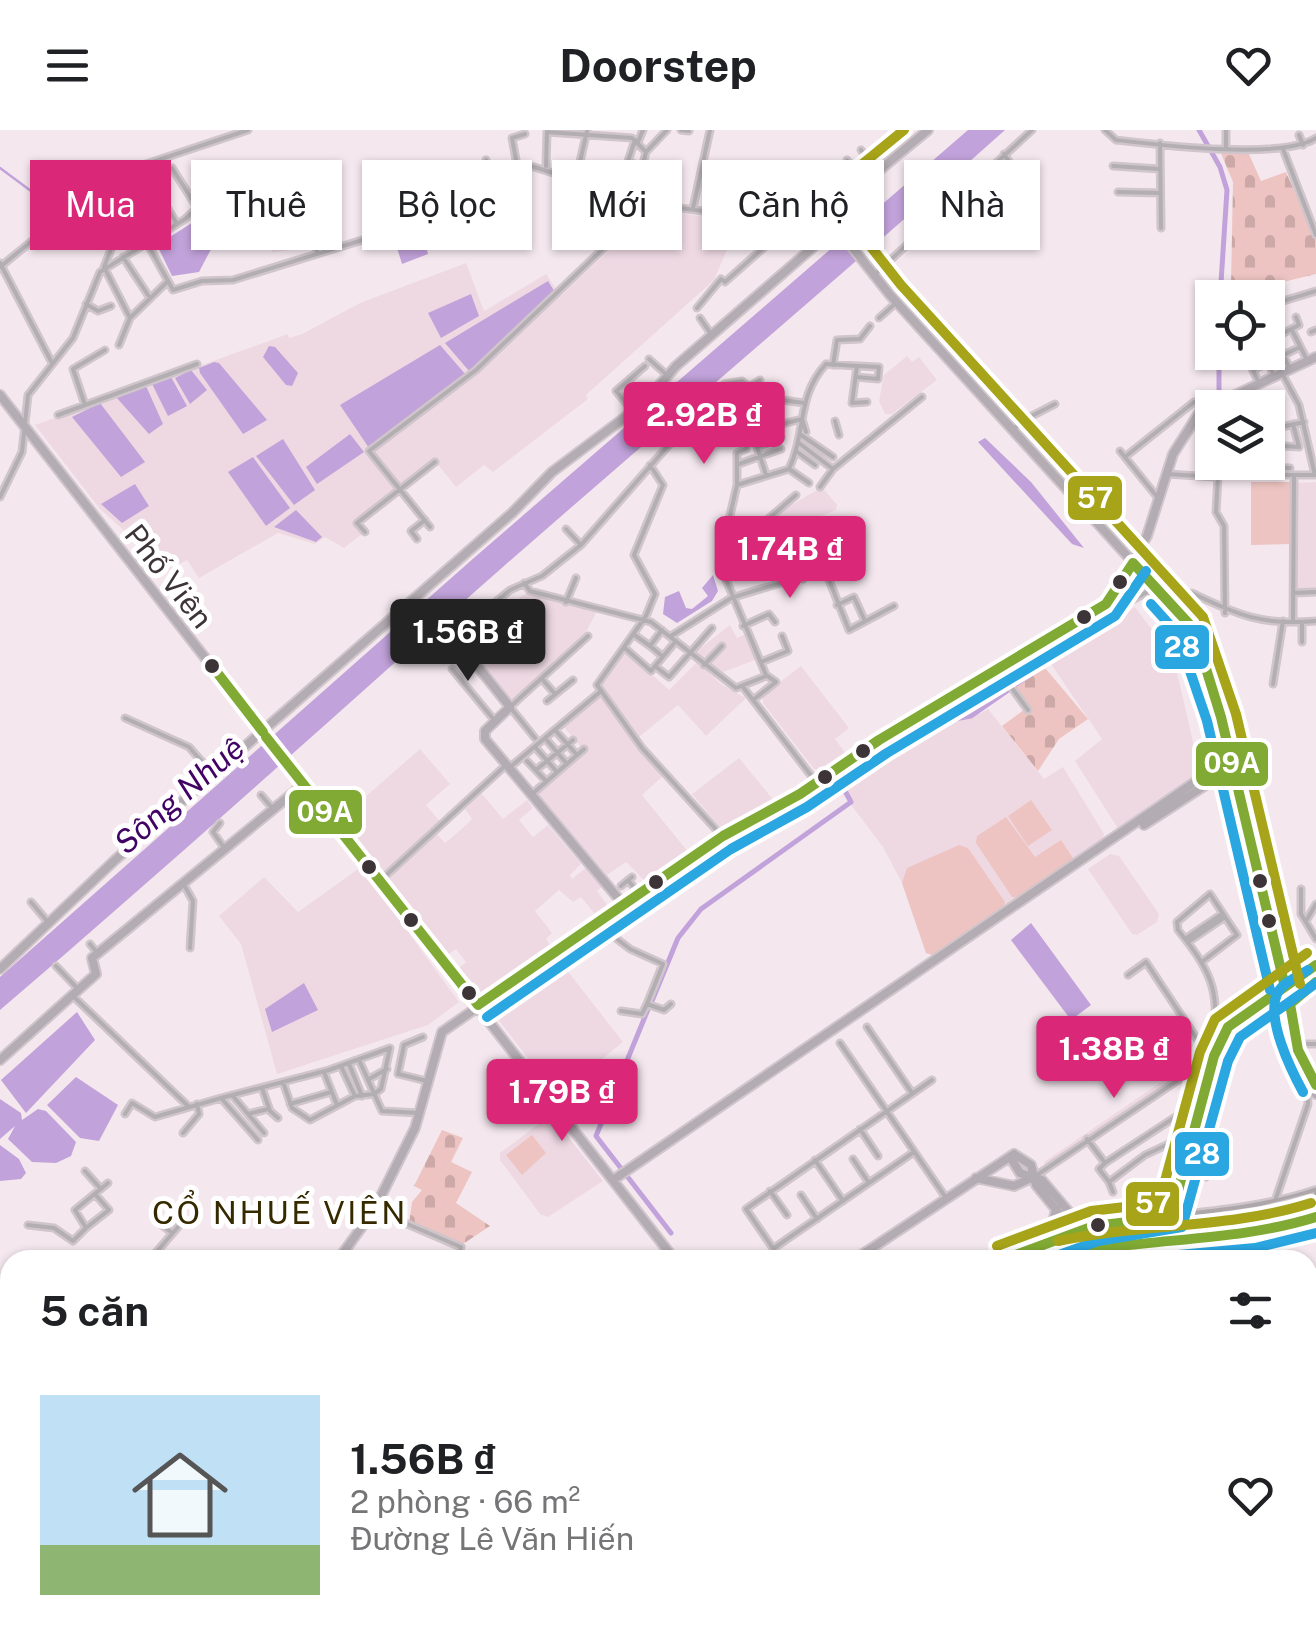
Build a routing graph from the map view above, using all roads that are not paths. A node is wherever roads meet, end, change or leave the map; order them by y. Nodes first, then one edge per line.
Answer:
1 (248, 130) edge
2 (643, 130) edge
3 (667, 130) edge
4 (681, 130) edge
5 (710, 130) edge
6 (928, 130) edge
7 (1032, 130) edge
8 (1105, 130) edge
9 (1226, 130) edge
10 (1311, 130) edge
11 (598, 131) edge
12 (688, 131) edge
13 (587, 132) edge
14 (525, 134) dead end
15 (1299, 135) dead end
16 (1316, 138) edge
17 (637, 141) junction
18 (1160, 144) junction
19 (1303, 145) junction
20 (1226, 147) junction
21 (1283, 149) junction
22 (861, 150) dead end
23 (646, 152) junction
24 (1004, 154) junction
25 (158, 160) edge
26 (516, 160) edge
27 (580, 160) edge
28 (628, 160) edge
29 (645, 160) edge
30 (868, 160) edge
31 (997, 160) edge
32 (1008, 160) edge
33 (884, 166) edge
34 (1112, 166) dead end
35 (532, 167) edge
36 (172, 168) dead end
37 (546, 168) junction
38 (1160, 169) junction
39 (552, 170) edge
40 (1118, 192) dead end
41 (1160, 193) junction
42 (191, 197) edge
43 (682, 208) edge
44 (693, 209) junction
45 (702, 210) edge
46 (171, 213) edge
47 (191, 214) edge
48 (178, 224) junction
49 (171, 228) edge
50 (1161, 228) dead end
51 (1316, 235) edge
52 (362, 239) edge
53 (30, 241) edge
54 (904, 248) edge
55 (112, 250) edge
56 (135, 250) edge
57 (151, 250) edge
58 (317, 250) edge
59 (602, 250) edge
60 (761, 250) edge
61 (810, 250) edge
62 (853, 250) edge
63 (318, 253) junction
64 (123, 257) junction
65 (0, 265) edge
66 (105, 270) junction
67 (874, 276) junction
68 (168, 281) junction
69 (1314, 292) edge
70 (150, 296) junction
71 (1285, 300) edge
72 (1316, 301) edge
73 (897, 302) junction
74 (86, 304) junction
75 (111, 306) dead end
76 (697, 308) dead end
77 (1296, 317) dead end
78 (130, 318) junction
79 (700, 318) dead end
80 (878, 318) dead end
81 (870, 326) dead end
82 (1292, 329) junction
83 (1285, 332) edge
84 (711, 334) junction
85 (119, 345) dead end
86 (1300, 347) junction
87 (105, 350) dead end
88 (1285, 354) edge
89 (649, 359) dead end
90 (1312, 360) edge
91 (52, 363) junction
92 (197, 364) dead end
93 (833, 364) junction
94 (645, 366) dead end
95 (858, 366) junction
96 (1253, 370) edge
97 (1278, 370) edge
98 (1283, 370) edge
99 (1283, 374) junction
100 (668, 376) junction
101 (856, 377) junction
102 (760, 380) dead end
103 (1260, 385) junction
104 (1251, 390) edge
105 (0, 394) edge
106 (724, 396) dead end
107 (922, 397) dead end
108 (775, 399) dead end
109 (867, 402) dead end
110 (1194, 402) dead end
111 (804, 404) junction
112 (1054, 404) dead end
113 (85, 406) junction
114 (633, 411) junction
115 (58, 415) dead end
116 (1195, 418) edge
117 (752, 419) dead end
118 (802, 419) junction
119 (835, 421) dead end
120 (1304, 422) junction
121 (782, 424) dead end
122 (1293, 424) junction
123 (1285, 426) edge
124 (23, 427) junction
125 (726, 428) dead end
126 (682, 430) junction
127 (1014, 430) junction
128 (804, 434) junction
129 (839, 436) dead end
130 (781, 438) dead end
131 (798, 443) junction
132 (1285, 446) edge
133 (782, 449) dead end
134 (1120, 450) dead end
135 (796, 452) junction
136 (763, 457) junction
137 (833, 457) dead end
138 (1125, 457) junction
139 (435, 462) dead end
140 (739, 464) junction
141 (815, 465) dead end
142 (649, 467) junction
143 (1285, 468) edge
144 (1290, 468) dead end
145 (789, 469) junction
146 (833, 469) junction
147 (1166, 474) junction
148 (1195, 475) edge
149 (767, 476) junction
150 (1316, 476) edge
151 (1285, 477) edge
152 (1294, 477) junction
153 (1218, 480) edge
154 (1092, 482) dead end
155 (809, 483) dead end
156 (737, 484) junction
157 (820, 487) dead end
158 (400, 488) junction
159 (796, 495) dead end
160 (1, 496) edge
161 (1074, 497) junction
162 (1158, 498) junction
163 (425, 520) junction
164 (842, 521) dead end
165 (430, 527) dead end
166 (566, 530) dead end
167 (364, 532) dead end
168 (835, 533) junction
169 (417, 539) dead end
170 (580, 545) junction
171 (814, 549) dead end
172 (720, 553) junction
173 (1133, 563) junction
174 (823, 571) junction
175 (576, 578) dead end
176 (803, 579) junction
177 (524, 583) junction
178 (1156, 588) junction
179 (1294, 592) junction
180 (1316, 592) edge
181 (730, 598) junction
182 (566, 602) junction
183 (1106, 604) junction
184 (837, 605) junction
185 (894, 606) dead end
186 (1171, 606) junction
187 (1225, 612) junction
188 (644, 618) junction
189 (1316, 621) edge
190 (774, 622) dead end
191 (865, 622) junction
192 (1283, 622) junction
193 (1294, 622) junction
194 (1302, 622) junction
195 (744, 626) junction
196 (712, 628) dead end
197 (662, 630) junction
198 (633, 634) junction
199 (588, 636) dead end
200 (782, 636) dead end
201 (1195, 637) junction
202 (454, 638) joint
203 (673, 638) junction
204 (1302, 642) dead end
205 (1186, 644) dead end
206 (650, 646) junction
207 (722, 646) dead end
208 (624, 648) junction
209 (690, 654) junction
210 (1182, 655) dead end
211 (662, 656) junction
212 (761, 662) junction
213 (1204, 664) junction
214 (704, 665) junction
215 (653, 668) junction
216 (998, 668) junction
217 (452, 670) dead end
218 (766, 676) junction
219 (542, 679) junction
220 (573, 680) dead end
221 (1273, 684) dead end
222 (743, 687) junction
223 (600, 692) junction
224 (555, 694) junction
225 (753, 700) junction
226 (547, 701) dead end
227 (510, 708) junction
228 (1028, 710) dead end
229 (125, 718) dead end
230 (494, 720) junction
231 (555, 730) junction
232 (264, 735) junction
233 (536, 738) dead end
234 (545, 738) junction
235 (570, 742) junction
236 (535, 746) junction
237 (584, 749) dead end
238 (557, 753) junction
239 (577, 755) junction
240 (528, 760) dead end
241 (548, 762) junction
242 (1231, 762) junction
243 (566, 764) junction
244 (508, 767) junction
245 (536, 770) junction
246 (556, 772) junction
247 (214, 775) junction
248 (546, 782) junction
249 (816, 782) junction
250 (304, 784) junction
251 (261, 795) dead end
252 (531, 795) junction
253 (273, 809) junction
254 (220, 823) dead end
255 (723, 836) junction
256 (225, 848) junction
257 (380, 881) junction
258 (183, 884) junction
259 (621, 886) dead end
260 (1302, 889) dead end
261 (639, 894) junction
262 (31, 902) dead end
263 (623, 904) junction
264 (1316, 904) edge
265 (1224, 916) junction
266 (1306, 921) junction
267 (595, 922) junction
268 (49, 924) junction
269 (1316, 939) edge
270 (1186, 941) junction
271 (90, 944) dead end
272 (190, 948) dead end
273 (98, 954) junction
274 (1202, 961) junction
275 (1316, 965) edge
276 (56, 966) dead end
277 (0, 969) edge
278 (1128, 975) dead end
279 (1316, 982) edge
280 (1285, 987) junction
281 (75, 992) junction
282 (1287, 1001) junction
283 (651, 1004) junction
284 (671, 1004) dead end
285 (478, 1005) junction
286 (621, 1011) dead end
287 (1266, 1019) junction
288 (1232, 1023) junction
289 (867, 1027) dead end
290 (1288, 1027) junction
291 (1242, 1036) junction
292 (423, 1037) dead end
293 (840, 1044) dead end
294 (1297, 1044) junction
295 (1316, 1044) edge
296 (1214, 1054) junction
297 (1, 1058) edge
298 (359, 1060) junction
299 (348, 1064) junction
300 (341, 1066) junction
301 (387, 1070) junction
302 (324, 1072) junction
303 (368, 1080) junction
304 (932, 1080) dead end
305 (1306, 1080) junction
306 (427, 1081) junction
307 (283, 1082) junction
308 (262, 1088) junction
309 (1315, 1090) edge
310 (331, 1092) junction
311 (912, 1093) junction
312 (374, 1094) junction
313 (232, 1095) junction
314 (355, 1096) junction
315 (221, 1098) junction
316 (363, 1098) junction
317 (197, 1104) junction
318 (291, 1106) junction
319 (337, 1106) junction
320 (189, 1107) junction
321 (269, 1109) junction
322 (886, 1111) junction
323 (125, 1114) dead end
324 (248, 1114) junction
325 (419, 1114) junction
326 (1200, 1116) junction
327 (278, 1118) dead end
328 (860, 1129) junction
329 (183, 1133) dead end
330 (264, 1133) dead end
331 (1194, 1135) junction
332 (1087, 1138) junction
333 (258, 1140) dead end
334 (914, 1152) junction
335 (878, 1156) dead end
336 (1189, 1158) junction
337 (853, 1159) dead end
338 (815, 1160) junction
339 (1106, 1164) junction
340 (1211, 1166) dead end
341 (1185, 1170) junction
342 (85, 1171) dead end
343 (1034, 1176) junction
344 (623, 1177) junction
345 (1206, 1177) dead end
346 (976, 1178) junction
347 (1110, 1182) junction
348 (108, 1183) dead end
349 (869, 1183) junction
350 (101, 1189) junction
351 (770, 1191) junction
352 (1112, 1192) dead end
353 (94, 1194) junction
354 (801, 1196) dead end
355 (1312, 1196) edge
356 (946, 1198) junction
357 (843, 1200) junction
358 (1275, 1201) junction
359 (1056, 1209) junction
360 (374, 1210) junction
361 (787, 1215) dead end
362 (1066, 1216) junction
363 (1171, 1217) junction
364 (817, 1218) junction
365 (1316, 1219) edge
366 (159, 1223) dead end
367 (28, 1226) dead end
368 (1054, 1226) junction
369 (178, 1227) dead end
370 (86, 1228) junction
371 (171, 1232) junction
372 (1083, 1232) junction
373 (1265, 1240) junction
374 (1057, 1247) junction
375 (1095, 1247) junction
376 (1120, 1247) junction
377 (773, 1249) joint
378 (157, 1250) edge
379 (345, 1250) edge
380 (461, 1250) edge
381 (670, 1250) edge
382 (869, 1250) edge
383 (1046, 1250) edge
384 (1054, 1250) edge
385 (1061, 1250) edge
386 (1084, 1250) edge
387 (1099, 1250) edge
388 (1118, 1250) edge
389 (1167, 1250) edge
390 (1198, 1250) edge
391 (1261, 1250) edge

1 - 25 street
2 - 17 street
3 - 23 street
4 - 12 street
5 - 44 street
6 - 33 street
7 - 24 street
8 - 18 street
9 - 20 street
10 - 16 street
11 - 13 street
11 - 17 street
13 - 27 street
13 - 37 street
14 - 26 street
15 - 19 street
16 - 19 street
17 - 23 street
17 - 28 street
18 - 20 street
18 - 38 street
19 - 21 street
20 - 21 street
21 - 51 street
22 - 30 street
23 - 29 street
24 - 31 street
24 - 32 street
34 - 38 street
35 - 37 street
36 - 42 street
37 - 39 street
38 - 41 street
40 - 41 street
41 - 50 street
43 - 44 street
44 - 45 street
46 - 48 street
47 - 48 street
48 - 49 street
52 - 63 street
53 - 65 street
54 - 67 street
55 - 66 street
56 - 64 street
57 - 68 street
58 - 63 street
59 - 158 street
60 - 76 street
61 - 84 street
62 - 67 street
63 - 68 street
64 - 66 street
64 - 70 street
65 - 91 street
66 - 74 street
66 - 78 street
67 - 73 street
68 - 70 street
69 - 71 street
69 - 72 street
70 - 78 street
73 - 80 street
73 - 127 street
74 - 75 street
74 - 91 street
77 - 82 street
78 - 85 street
79 - 84 street
81 - 93 street
82 - 83 street
82 - 86 street
84 - 100 street
86 - 88 street
86 - 90 street
87 - 113 street
89 - 100 street
90 - 99 street
91 - 124 street
92 - 113 street
93 - 95 street
93 - 111 street
94 - 114 street
95 - 101 street
95 - 101 street
96 - 103 street
97 - 99 street
98 - 99 street
99 - 103 street
99 - 120 street
100 - 114 street
101 - 109 street
102 - 126 street
103 - 104 street
105 - 124 street, Phố Viên
106 - 126 street
107 - 146 street
108 - 111 street
110 - 138 street
111 - 118 street
112 - 127 street
113 - 115 street
114 - 232 street
116 - 147 street
117 - 140 street
118 - 121 street
118 - 128 street
119 - 129 street
120 - 122 street
120 - 150 street
122 - 123 street
122 - 132 street
124 - 160 street
124 - 232 street, Phố Viên
125 - 126 street
126 - 142 street
127 - 161 street
128 - 131 street
128 - 137 street
130 - 136 street
131 - 135 street
131 - 146 street
133 - 136 street
134 - 138 street
135 - 141 street
135 - 145 street
136 - 140 street
136 - 149 street
138 - 162 street
139 - 158 street
140 - 156 street
142 - 170 street
142 - 188 street
143 - 144 street
145 - 149 street
145 - 155 street
146 - 157 street
147 - 148 street
147 - 162 street
149 - 156 street
150 - 152 street
151 - 152 street
152 - 179 street
153 - 187 street
154 - 161 street
156 - 172 street
158 - 163 street
158 - 167 street
159 - 172 street
161 - 173 street
162 - 173 street
163 - 165 street
163 - 169 street
164 - 168 street
166 - 170 street
168 - 174 street
168 - 176 street
170 - 177 street
171 - 174 street
172 - 181 street
173 - 178 street
173 - 183 street
174 - 176 street
174 - 184 street
175 - 182 street
176 - 181 street
177 - 182 street
177 - 202 street
178 - 183 street
178 - 186 street
179 - 180 street
179 - 193 street
181 - 195 street
181 - 203 street
182 - 188 street
183 - 216 street
184 - 191 street
184 - 191 street
185 - 191 street
186 - 187 street
186 - 201 street
187 - 192 street
188 - 197 street
188 - 198 street
189 - 194 street
190 - 195 street
192 - 193 street
192 - 221 street
193 - 194 street
194 - 204 street
195 - 212 street
196 - 209 street
197 - 203 street
197 - 206 street
198 - 206 street
198 - 208 street
199 - 219 street
200 - 212 street
201 - 205 street
201 - 213 street
202 - 227 street
203 - 209 street
203 - 211 street
206 - 211 street
207 - 214 street
208 - 215 street
208 - 223 street
209 - 214 street
209 - 215 street
210 - 213 street
211 - 215 street
212 - 218 street
213 - 242 street
214 - 222 street
216 - 228 street
216 - 249 street
217 - 230 street
218 - 222 street
218 - 225 street
219 - 224 street
219 - 227 street
220 - 224 street
222 - 225 street
223 - 231 street
223 - 255 street
224 - 226 street
225 - 249 street
227 - 230 street
227 - 233 street
229 - 247 street
230 - 244 street
231 - 234 street
231 - 235 street
232 - 247 street
232 - 250 street, Phố Viên
234 - 236 street
234 - 238 street
235 - 238 street
235 - 239 street
236 - 241 street
236 - 244 street
237 - 239 street
238 - 241 street
238 - 243 street
239 - 243 street
240 - 245 street
241 - 245 street
241 - 246 street
242 - 280 street
242 - 344 street
243 - 246 street
244 - 252 street
244 - 257 street
245 - 248 street
246 - 248 street
247 - 268 street
248 - 252 street
249 - 255 street
250 - 253 street
250 - 257 street, Phố Viên
251 - 253 street
252 - 263 street
253 - 256 street
254 - 256 street
255 - 261 street
256 - 258 street
257 - 285 street, Phố Viên
258 - 272 street
258 - 273 street
259 - 261 street
260 - 266 street
261 - 263 street
262 - 268 street
263 - 267 street
264 - 266 street
265 - 270 street
265 - 270 street
265 - 274 street
266 - 269 street
267 - 283 street
267 - 285 street
268 - 277 street
270 - 274 street
271 - 273 street
273 - 281 street
274 - 296 street
275 - 280 street
276 - 281 street
278 - 296 street
279 - 282 street
280 - 288 street
281 - 297 street
281 - 320 street
282 - 287 street
282 - 290 street
282 - 294 street
283 - 284 street
283 - 286 street
285 - 306 street
285 - 344 street, Phố Viên
287 - 290 street
287 - 291 street
288 - 291 street
288 - 296 street
289 - 311 street
290 - 305 street
291 - 296 street
292 - 306 street
293 - 322 street
294 - 295 street
294 - 309 street
296 - 326 street
296 - 332 street
298 - 299 street
298 - 301 street
298 - 303 street
299 - 300 street
299 - 316 street
300 - 302 street
300 - 314 street
301 - 303 street
301 - 312 street
302 - 307 street
302 - 310 street
303 - 312 street
304 - 311 street
305 - 309 street
305 - 358 street
306 - 325 street
307 - 308 street
307 - 318 street
308 - 313 street
308 - 321 street
310 - 318 street
310 - 319 street
311 - 322 street
312 - 316 street
312 - 325 street
313 - 315 street
313 - 324 street
314 - 316 street
314 - 319 street
315 - 317 street
315 - 333 street
317 - 320 street
317 - 329 street
318 - 319 street
320 - 323 street
321 - 324 street
321 - 327 street
322 - 328 street
322 - 334 street
324 - 330 street
325 - 360 street
326 - 331 street
326 - 339 street
328 - 335 street
328 - 338 street
331 - 336 street
331 - 347 street
332 - 339 street
332 - 343 street
334 - 349 street
334 - 356 street
336 - 340 street
336 - 341 street
337 - 349 street
338 - 351 street
338 - 357 street
339 - 347 street
341 - 345 street
341 - 363 street
342 - 350 street
343 - 346 street
343 - 346 street
343 - 359 street
343 - 362 street
344 - 381 street, Phố Viên
346 - 356 street
347 - 352 street
348 - 350 street
349 - 357 street
350 - 353 street
351 - 361 street
351 - 377 street
353 - 370 street
353 - 370 street
354 - 364 street
355 - 358 main road
355 - 372 main road
355 - 374 highway, bridge
355 - 374 highway, bridge
356 - 382 street
357 - 364 street
358 - 363 main road
359 - 362 street
359 - 368 street
360 - 379 street
360 - 380 street
362 - 368 street
362 - 372 street
363 - 372 main road
364 - 377 street
365 - 373 street
365 - 375 highway, bridge
365 - 375 highway, bridge
365 - 376 main road
366 - 371 street
367 - 370 street
368 - 374 street
369 - 371 street
371 - 378 street
372 - 374 main road
372 - 375 main road
373 - 389 street
373 - 390 street
373 - 391 street
374 - 375 main road
374 - 383 highway
374 - 384 main road
374 - 385 street
375 - 376 main road
375 - 386 highway, bridge
375 - 387 street
376 - 388 street

